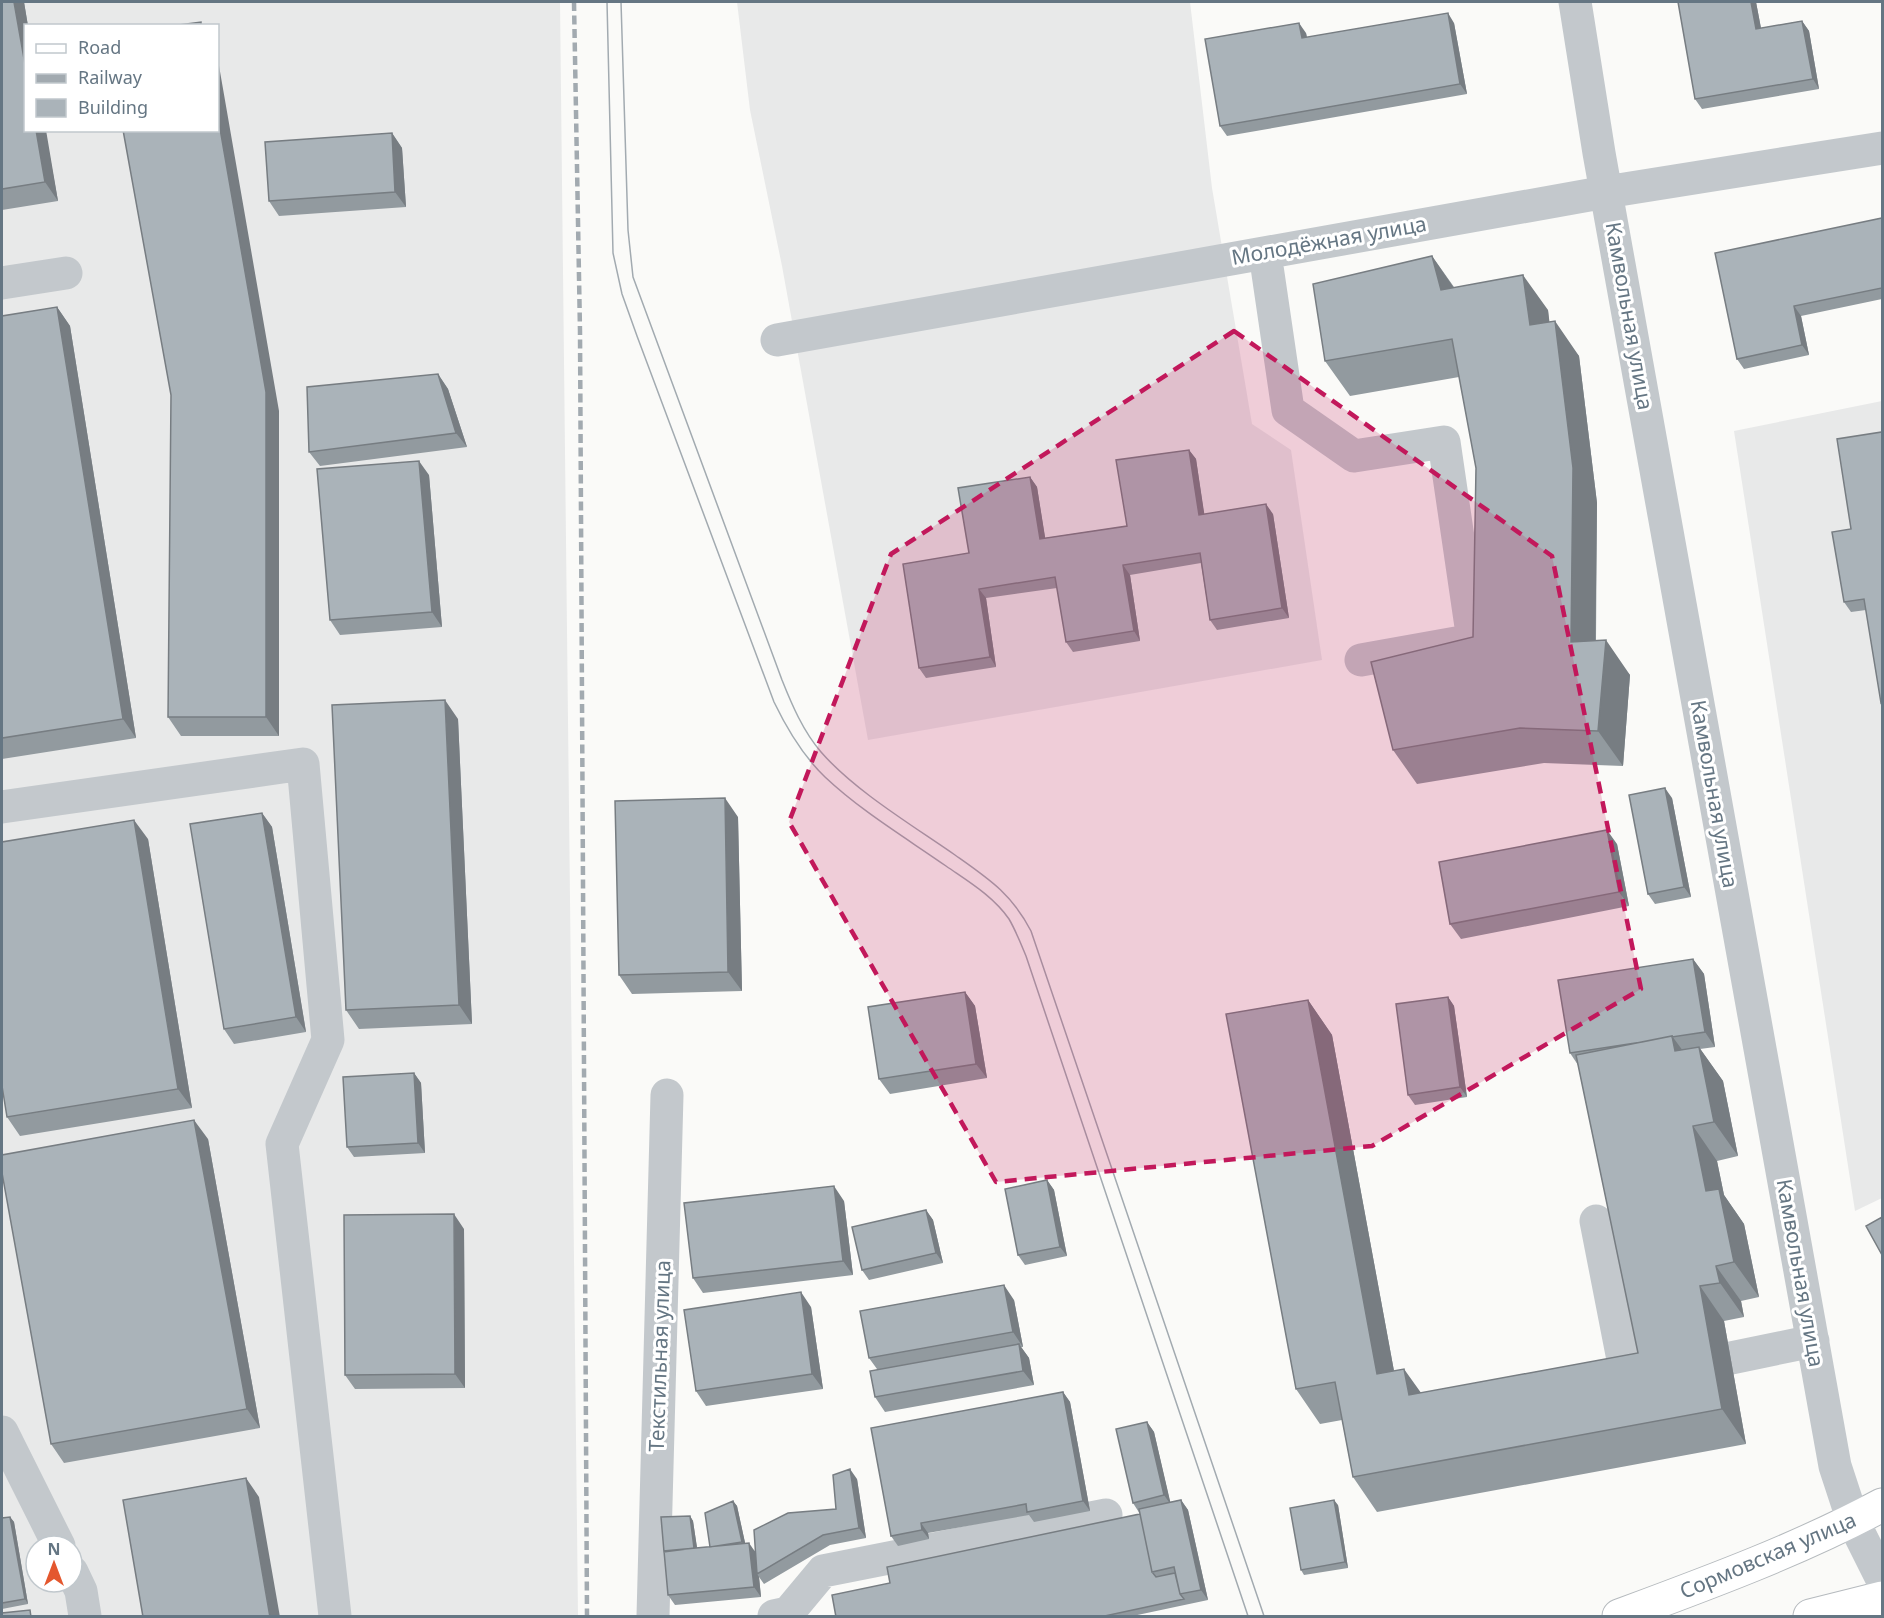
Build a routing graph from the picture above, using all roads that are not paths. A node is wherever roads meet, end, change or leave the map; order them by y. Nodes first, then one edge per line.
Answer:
1 (1575, 2) edge
2 (1882, 148) edge
3 (1606, 192) junction
4 (1265, 253) junction
5 (66, 273) dead end
6 (2, 283) edge
7 (777, 340) dead end
8 (1361, 660) dead end
9 (2, 807) edge
10 (667, 1095) dead end
11 (1596, 1221) edge
12 (1813, 1341) junction
13 (1731, 1358) dead end
14 (1659, 1373) edge
15 (2, 1431) edge
16 (14, 1484) edge
17 (1882, 1505) edge
18 (1106, 1515) dead end
19 (1853, 1521) junction
20 (50, 1534) edge
21 (1882, 1579) edge
22 (82, 1594) edge
23 (1882, 1598) edge
24 (86, 1617) edge
25 (335, 1617) edge
26 (653, 1617) edge
27 (774, 1617) edge
28 (1619, 1617) edge
29 (1810, 1617) edge

1 - 3 street, Камвольная улица
2 - 3 street, Молодёжная улица
3 - 4 street, Молодёжная улица
3 - 12 street, Камвольная улица
4 - 7 street, Молодёжная улица
4 - 8 street
5 - 6 street
9 - 25 street
10 - 26 street, Текстильная улица
11 - 14 street
12 - 13 street
12 - 19 street, Камвольная улица
15 - 16 street
16 - 20 street
17 - 19 main road, Сормовская улица
18 - 27 street
19 - 21 street, Камвольная улица
19 - 28 main road, Сормовская улица
22 - 24 street
23 - 29 main road

